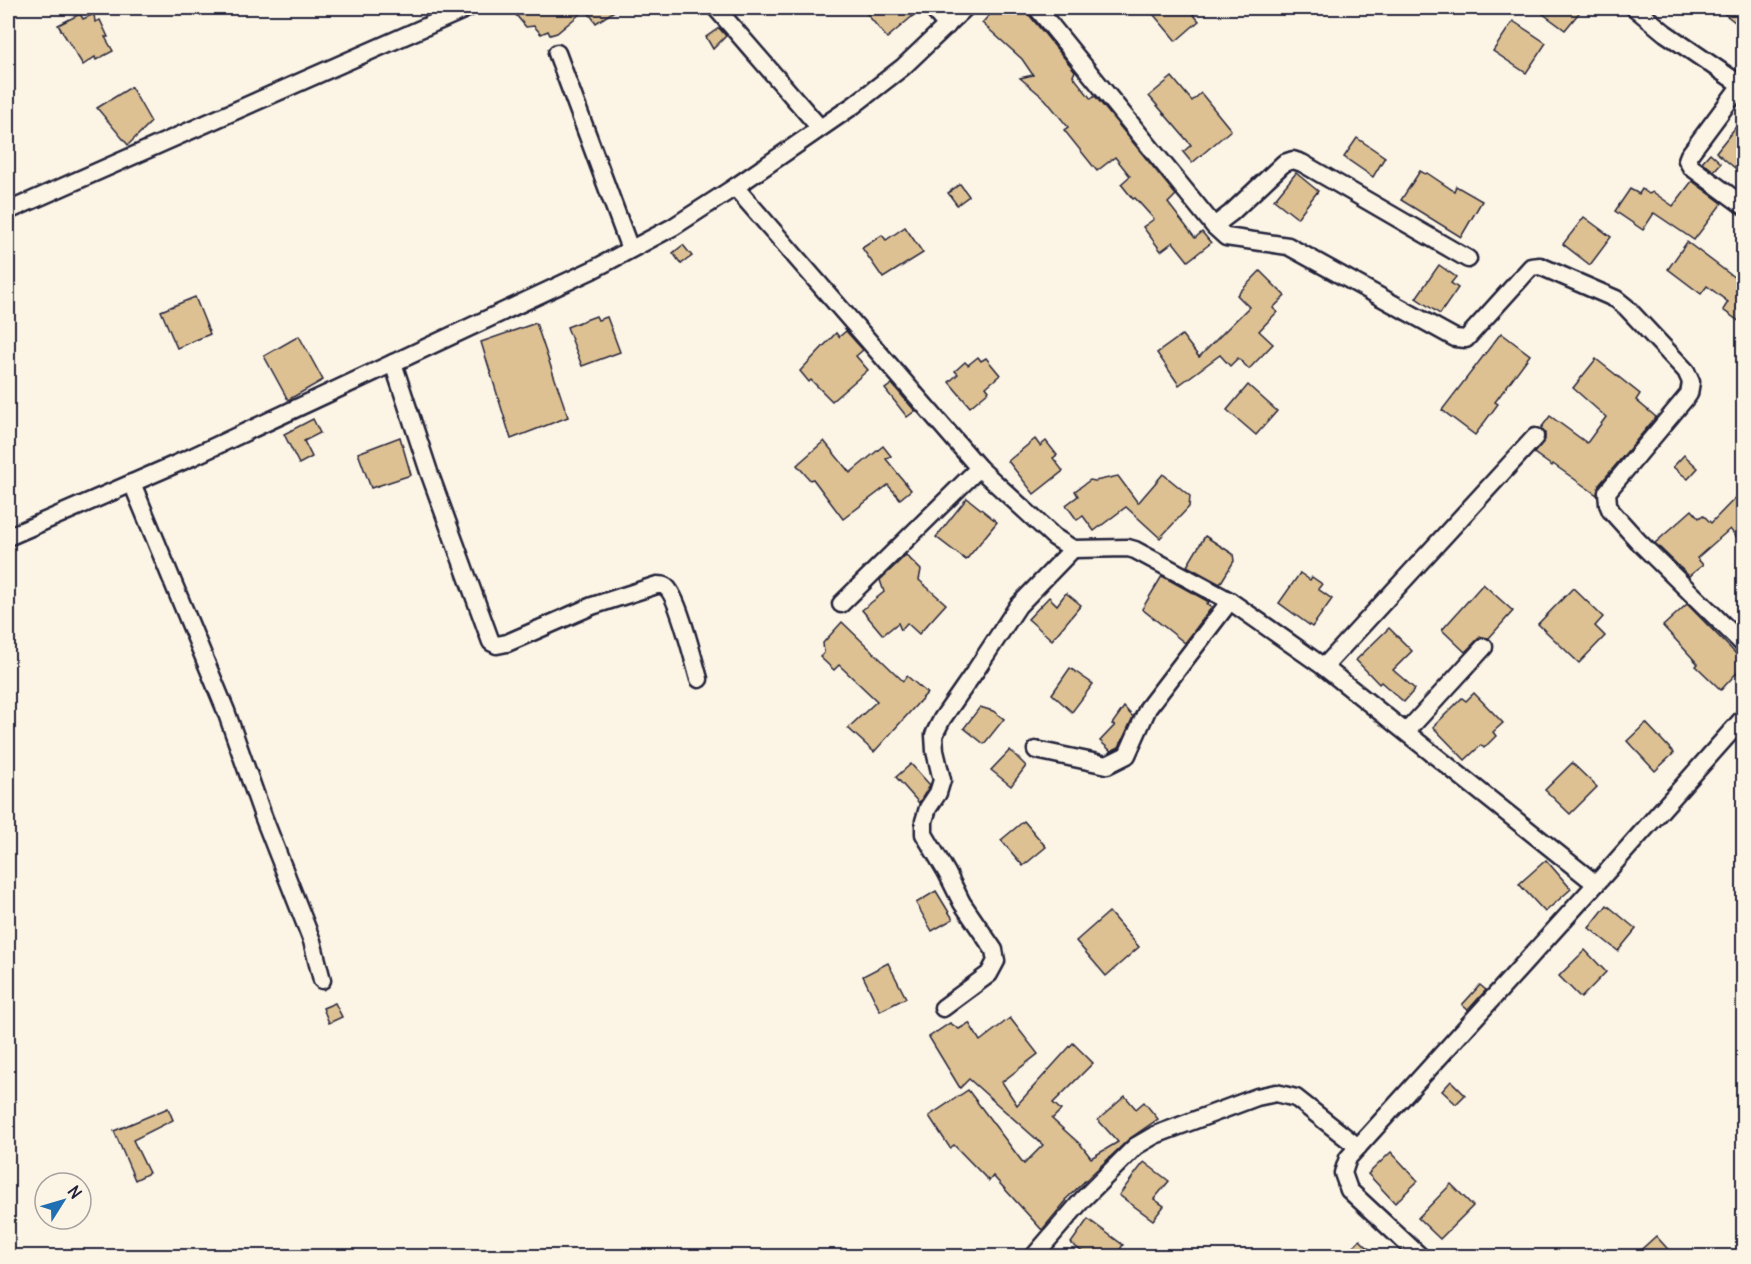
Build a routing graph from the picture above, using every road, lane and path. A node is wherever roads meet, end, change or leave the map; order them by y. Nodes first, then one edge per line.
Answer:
1 (468, 8) edge
2 (716, 8) edge
3 (932, 8) edge
4 (965, 8) edge
5 (1036, 8) edge
6 (1635, 8) edge
7 (947, 26) junction
8 (557, 53) dead end
9 (1742, 86) edge
10 (820, 128) junction
11 (735, 188) junction
12 (1743, 206) edge
13 (8, 211) edge
14 (1214, 226) junction
15 (630, 249) junction
16 (1468, 259) dead end
17 (393, 363) junction
18 (1535, 437) dead end
19 (979, 468) junction
20 (132, 483) junction
21 (8, 537) edge
22 (1073, 549) junction
23 (1230, 601) junction
24 (842, 604) dead end
25 (1743, 645) edge
26 (1484, 647) dead end
27 (1324, 667) junction
28 (699, 679) dead end
29 (1743, 717) edge
30 (1407, 731) junction
31 (1036, 750) dead end
32 (1596, 884) junction
33 (322, 980) dead end
34 (943, 1008) dead end
35 (1358, 1147) junction
36 (1034, 1257) edge
37 (1420, 1257) edge

1 - 13 street
2 - 10 street
3 - 7 street
4 - 7 street
5 - 14 street
6 - 9 street
7 - 10 street
8 - 15 street
9 - 12 street
10 - 11 street
11 - 15 street
11 - 19 street
14 - 16 street
14 - 25 street
15 - 17 street
17 - 20 street
17 - 28 street
18 - 27 street
19 - 22 street
19 - 24 street
20 - 21 street
20 - 33 street
22 - 23 street
22 - 34 street
23 - 27 street
23 - 31 street
26 - 30 street
27 - 30 street
29 - 32 street
30 - 32 street
32 - 35 street
35 - 36 street
35 - 37 street

